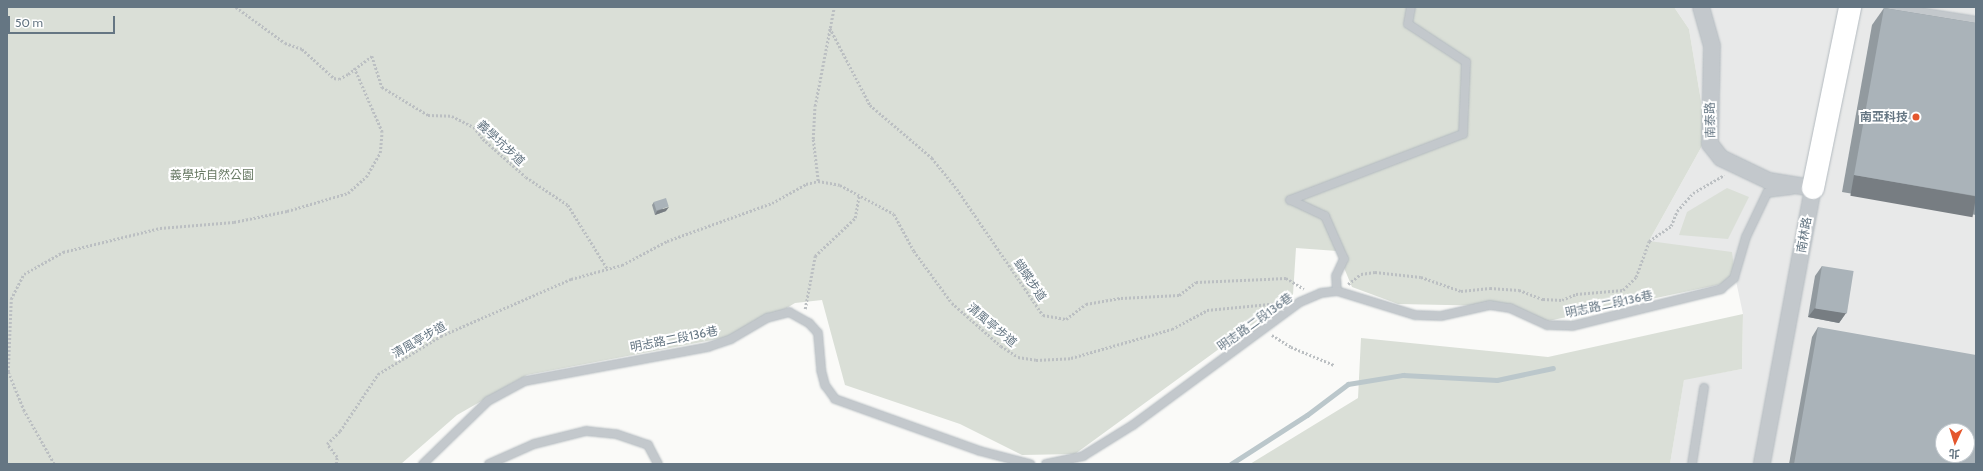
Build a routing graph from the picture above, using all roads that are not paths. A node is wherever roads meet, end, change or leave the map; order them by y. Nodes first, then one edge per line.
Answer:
1 (1411, 7) edge
2 (1701, 7) edge
3 (1850, 7) edge
4 (1890, 7) edge
5 (1976, 21) edge
6 (1813, 188) junction
7 (1337, 289) junction
8 (1704, 388) dead end
9 (423, 464) edge
10 (489, 464) edge
11 (658, 464) edge
12 (1030, 464) edge
13 (1046, 464) edge
14 (1692, 464) edge
15 (1762, 464) edge

1 - 7 lane
2 - 6 street, 南泰路
3 - 6 street, 南林路
4 - 5 lane
6 - 7 lane, 明志路二段136巷
6 - 15 street, 南林路
7 - 13 lane, 明志路二段136巷
8 - 14 lane
9 - 12 lane, 明志路二段136巷
10 - 11 lane

